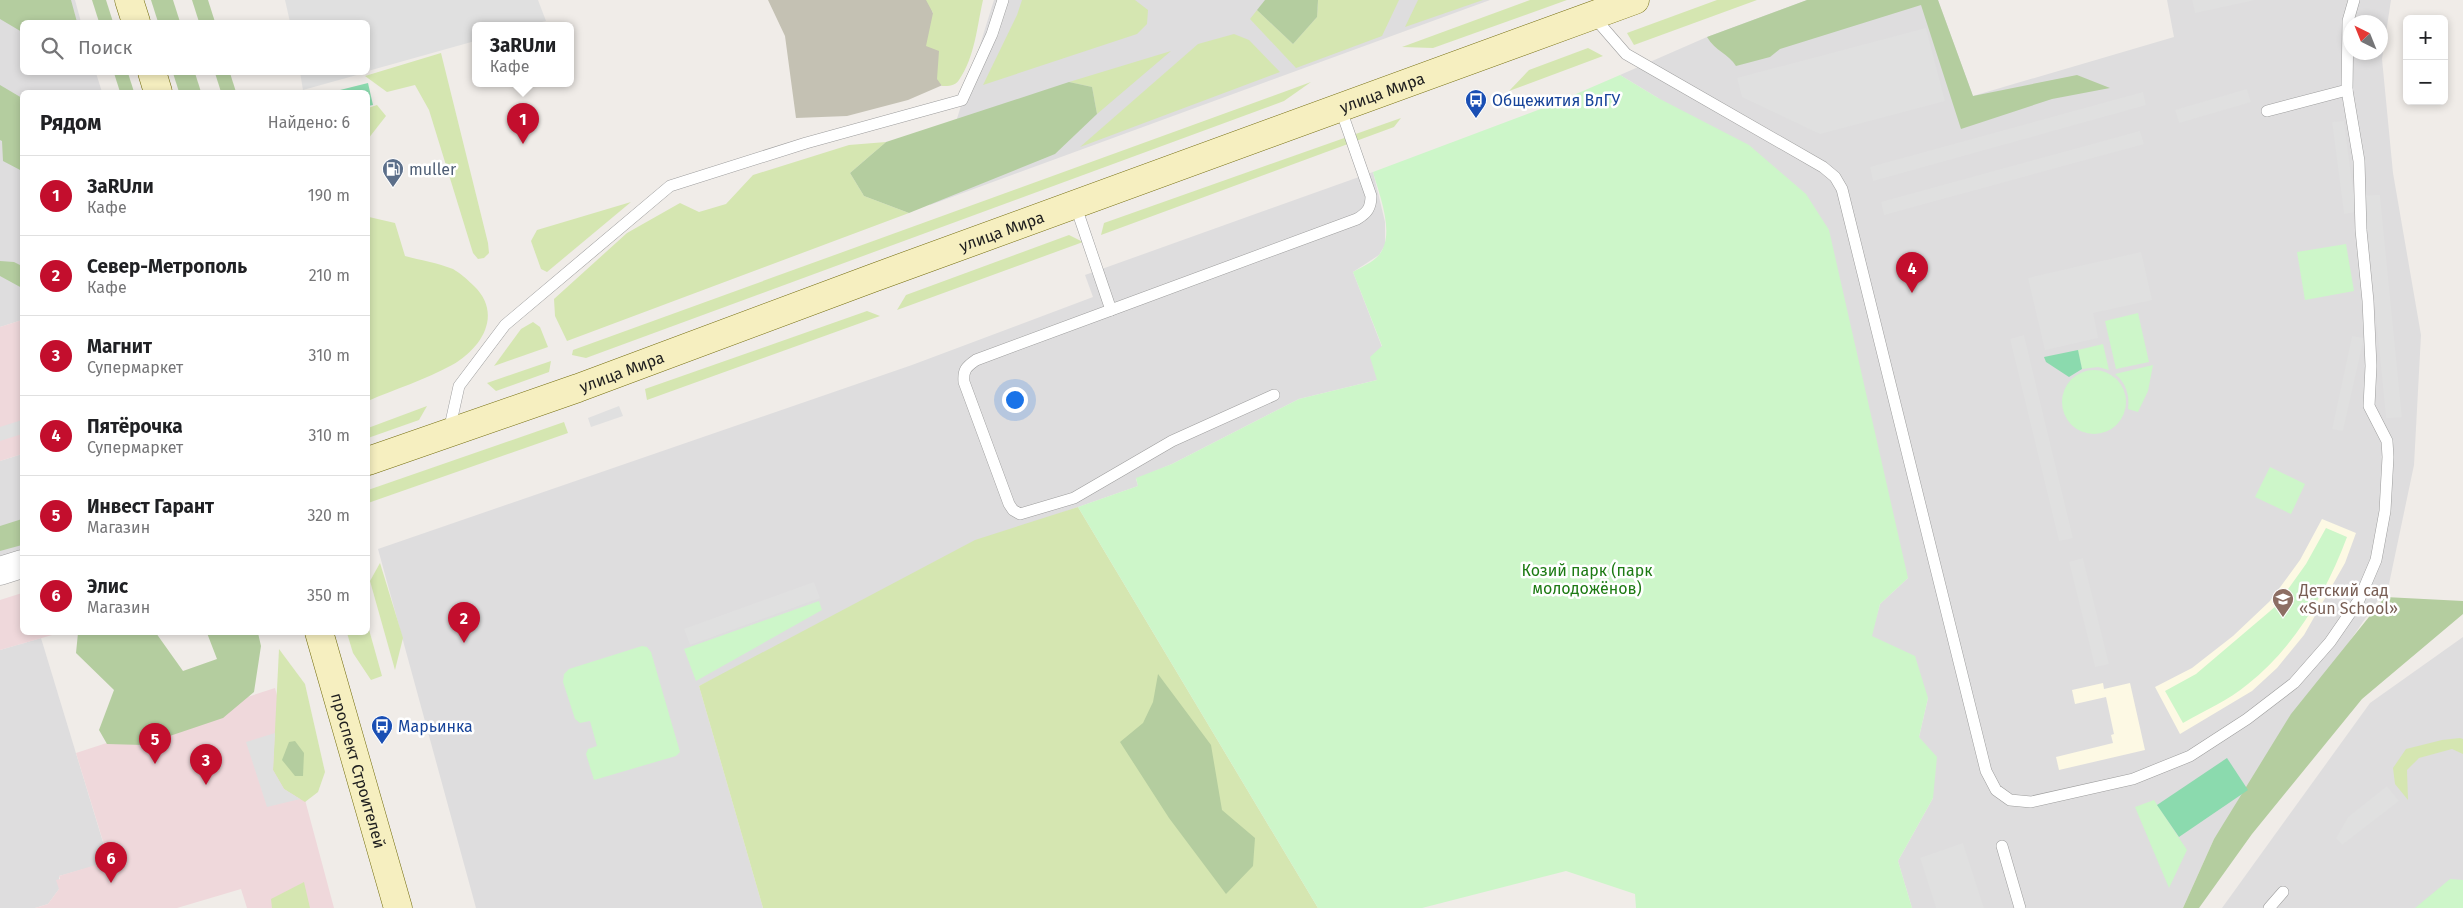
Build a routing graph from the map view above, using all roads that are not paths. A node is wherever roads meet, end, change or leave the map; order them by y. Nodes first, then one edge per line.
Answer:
1 (130, 0) edge
2 (1003, 0) edge
3 (1635, 0) edge
4 (2354, 0) edge
5 (1592, 15) junction
6 (135, 20) edge
7 (153, 75) edge
8 (157, 90) edge
9 (2347, 90) junction
10 (1340, 107) junction
11 (2267, 111) dead end
12 (1075, 204) junction
13 (1112, 310) junction
14 (1274, 395) dead end
15 (449, 433) junction
16 (370, 460) edge
17 (20, 565) edge
18 (0, 571) edge
19 (320, 635) edge
20 (2002, 846) dead end
21 (2283, 892) dead end
22 (398, 908) edge
23 (2020, 908) edge
24 (2269, 908) edge

1 - 6 main road
2 - 15 lane
3 - 5 main road, улица Мира
4 - 9 lane
5 - 9 lane
5 - 10 main road, улица Мира
7 - 8 main road
9 - 11 lane
10 - 12 main road, улица Мира
10 - 13 lane
12 - 13 lane
12 - 15 main road, улица Мира
13 - 14 lane
15 - 16 main road, улица Мира
17 - 18 street
19 - 22 main road, проспект Строителей
20 - 23 lane
21 - 24 lane

